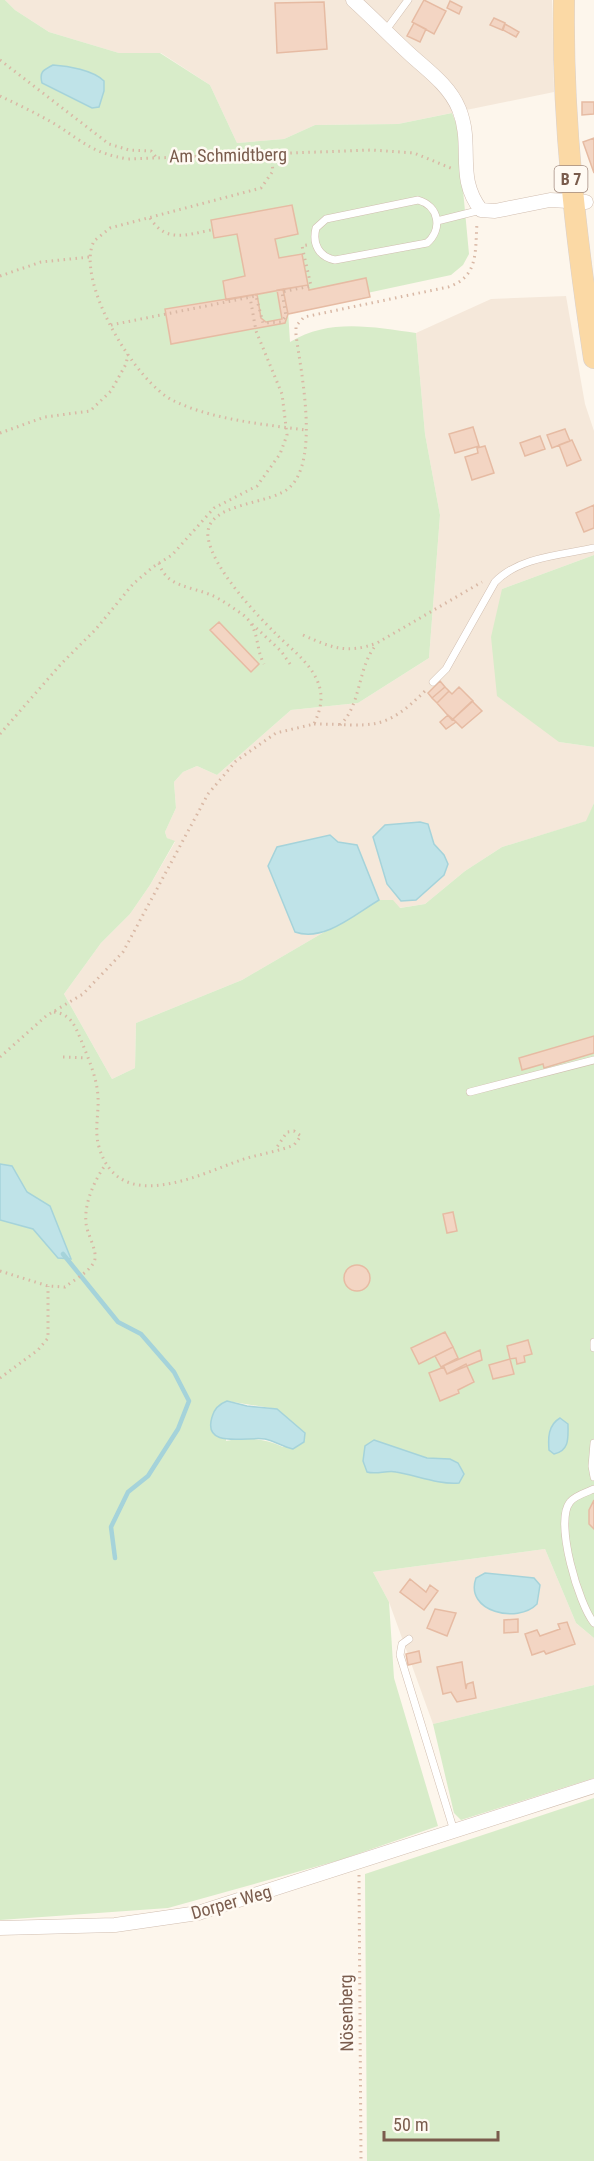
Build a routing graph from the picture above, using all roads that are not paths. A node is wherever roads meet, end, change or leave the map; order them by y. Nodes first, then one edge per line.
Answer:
1 (353, 0) edge
2 (408, 0) edge
3 (564, 0) edge
4 (386, 30) junction
5 (584, 202) edge
6 (481, 210) junction
7 (437, 221) junction
8 (594, 358) edge
9 (594, 548) edge
10 (434, 682) road end
11 (594, 1060) edge
12 (470, 1092) dead end
13 (594, 1341) edge
14 (594, 1348) edge
15 (594, 1443) edge
16 (594, 1477) edge
17 (594, 1489) edge
18 (594, 1623) edge
19 (409, 1639) dead end
20 (594, 1786) edge
21 (455, 1832) junction
22 (0, 1928) edge

1 - 4 street
2 - 4 lane
3 - 5 main road, B 7
4 - 6 street
5 - 6 street
5 - 8 main road, B 7
6 - 7 lane
7 - 7 lane
9 - 10 lane
11 - 12 lane
13 - 14 lane
15 - 16 lane
17 - 18 lane
19 - 21 lane
20 - 21 street, Dorper Weg
21 - 22 street, Dorper Weg

